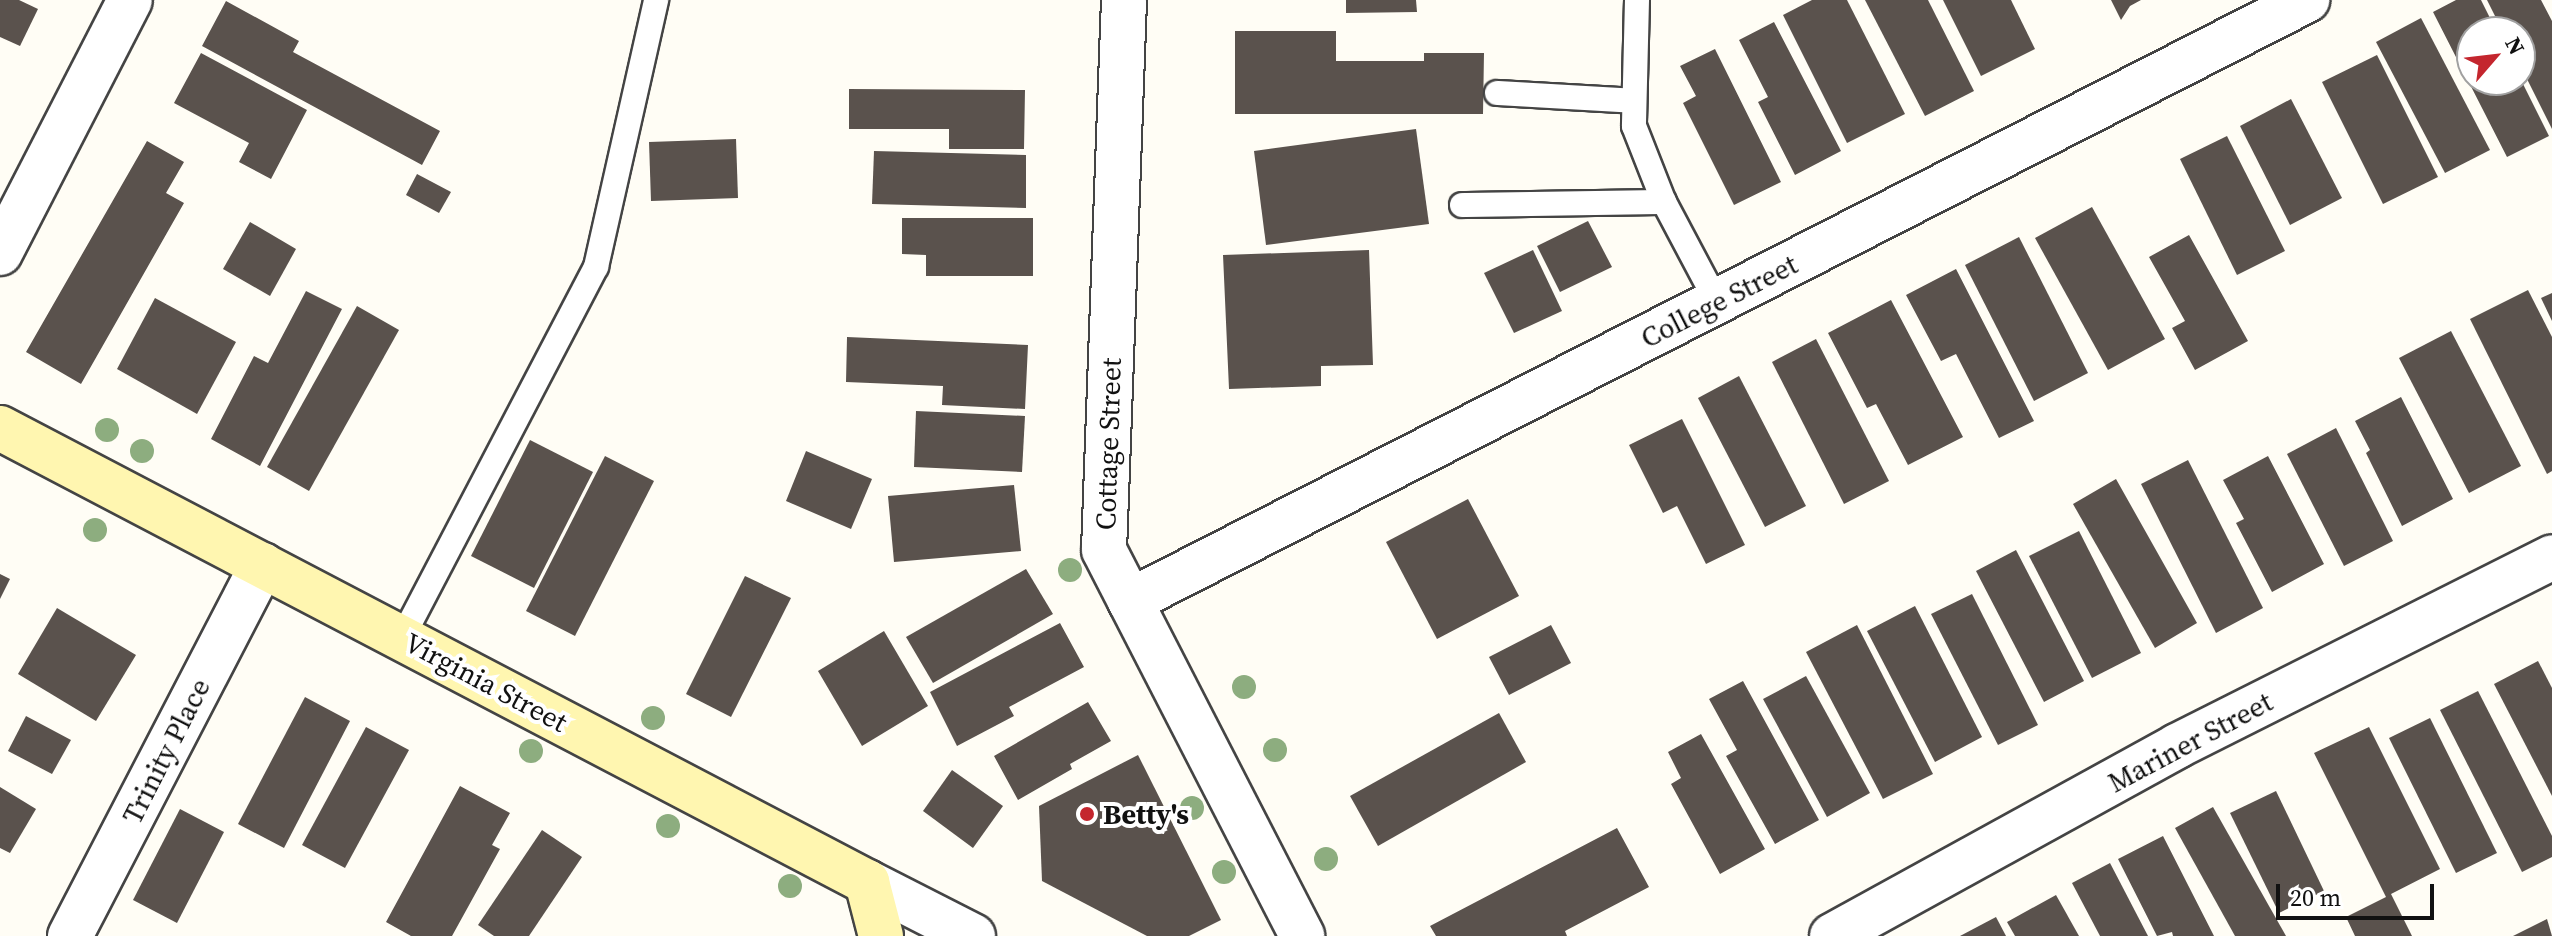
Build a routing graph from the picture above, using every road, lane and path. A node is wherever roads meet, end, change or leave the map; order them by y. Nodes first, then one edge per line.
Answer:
1 (130, 0) edge
2 (656, 0) edge
3 (1124, 0) edge
4 (1637, 0) edge
5 (2307, 0) edge
6 (1497, 93) dead end
7 (1634, 101) junction
8 (1664, 202) junction
9 (1462, 205) dead end
10 (0, 253) edge
11 (1717, 302) junction
12 (0, 428) edge
13 (2552, 557) edge
14 (262, 565) junction
15 (1130, 601) junction
16 (402, 638) junction
17 (867, 882) junction
18 (70, 936) edge
19 (881, 936) edge
20 (973, 936) edge
21 (1302, 936) edge
22 (1832, 936) edge

1 - 10 street
2 - 16 lane
3 - 15 street, Cottage Street
4 - 7 lane
5 - 11 street, College Street
6 - 7 lane
7 - 8 lane
8 - 9 lane
8 - 11 lane
11 - 15 street, College Street
12 - 14 main road, Virginia Street
13 - 22 street, Mariner Street
14 - 16 main road, Virginia Street
14 - 18 street, Trinity Place
15 - 21 street, Cottage Street
16 - 17 main road, Virginia Street
17 - 19 main road
17 - 20 street, Virginia Street

